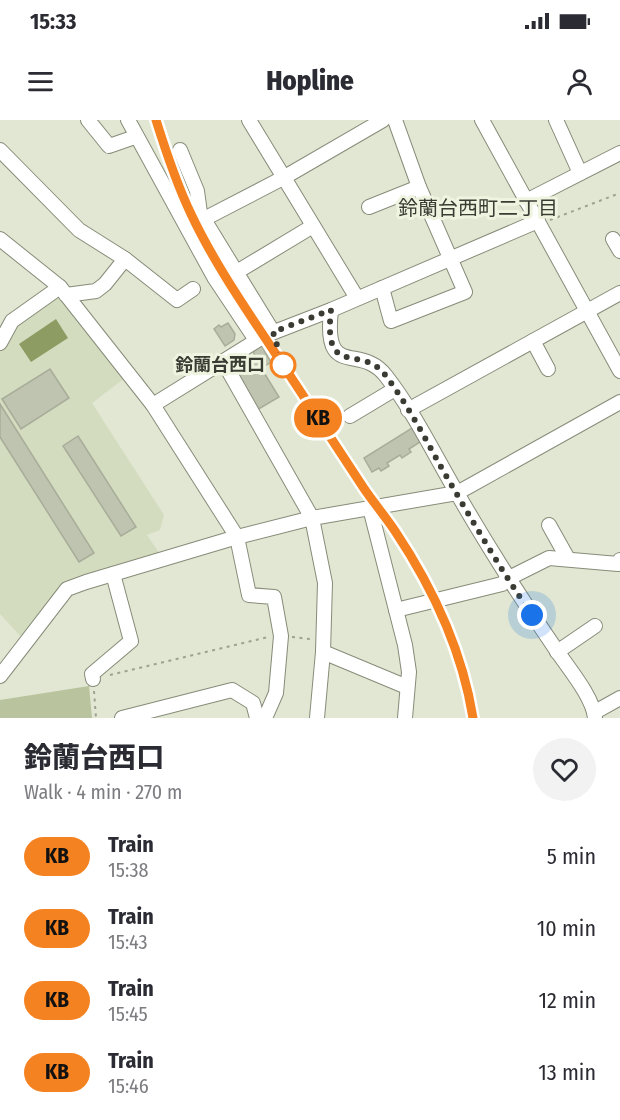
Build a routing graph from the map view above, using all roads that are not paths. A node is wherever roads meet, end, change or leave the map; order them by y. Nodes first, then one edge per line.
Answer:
1 (88, 120) edge
2 (128, 120) edge
3 (250, 120) edge
4 (383, 120) edge
5 (395, 120) edge
6 (482, 120) edge
7 (556, 120) edge
8 (135, 137) junction
9 (0, 150) edge
10 (180, 150) dead end
11 (620, 153) edge
12 (580, 174) junction
13 (283, 177) junction
14 (419, 187) junction
15 (526, 201) junction
16 (369, 207) dead end
17 (204, 219) junction
18 (537, 221) junction
19 (313, 226) junction
20 (2, 245) edge
21 (451, 258) junction
22 (124, 259) junction
23 (235, 273) junction
24 (382, 288) junction
25 (194, 289) dead end
26 (63, 291) junction
27 (620, 292) edge
28 (357, 298) junction
29 (331, 310) junction
30 (587, 311) junction
31 (273, 332) junction
32 (256, 340) junction
33 (533, 341) junction
34 (0, 344) edge
35 (223, 361) junction
36 (548, 369) dead end
37 (620, 371) edge
38 (395, 389) junction
39 (620, 402) edge
40 (153, 405) junction
41 (408, 410) junction
42 (350, 416) dead end
43 (457, 493) junction
44 (370, 508) junction
45 (312, 518) junction
46 (549, 525) dead end
47 (237, 537) junction
48 (568, 560) junction
49 (620, 560) edge
50 (113, 574) junction
51 (507, 579) junction
52 (396, 610) junction
53 (596, 626) dead end
54 (323, 646) junction
55 (557, 652) junction
56 (0, 676) edge
57 (93, 679) road end
58 (407, 687) junction
59 (619, 701) edge
60 (595, 715) edge
61 (123, 718) edge
62 (256, 718) edge
63 (266, 718) edge
64 (317, 718) edge
65 (405, 718) edge

1 - 8 street
2 - 8 street
3 - 13 street
4 - 13 street
5 - 14 street
6 - 15 street
7 - 12 street
8 - 32 street
9 - 22 street
10 - 17 street
11 - 12 street
12 - 15 street
13 - 17 street
13 - 19 street
14 - 16 street
14 - 21 street
15 - 18 street
17 - 23 street
18 - 21 street
18 - 30 street
19 - 23 street
19 - 28 street
20 - 26 street
21 - 24 street
21 - 24 street
22 - 25 street
22 - 26 street
23 - 31 street
24 - 28 street
26 - 34 street
26 - 40 street
27 - 30 street
28 - 29 street
29 - 31 street
29 - 38 street
30 - 33 street
30 - 37 street
31 - 32 street
32 - 35 street
33 - 36 street
33 - 41 street
35 - 40 street
35 - 45 street
38 - 41 street
38 - 42 street
39 - 43 street
40 - 47 street
41 - 43 street
43 - 44 street
43 - 51 street
44 - 45 street
44 - 52 street
45 - 47 street
45 - 54 street
46 - 48 street
47 - 50 street
47 - 63 street
48 - 49 street
48 - 51 street
50 - 56 street
50 - 57 street
51 - 52 street
51 - 55 street
52 - 58 street
53 - 55 street
54 - 58 street
54 - 64 street
55 - 60 street
58 - 65 street
59 - 60 street
61 - 62 street

